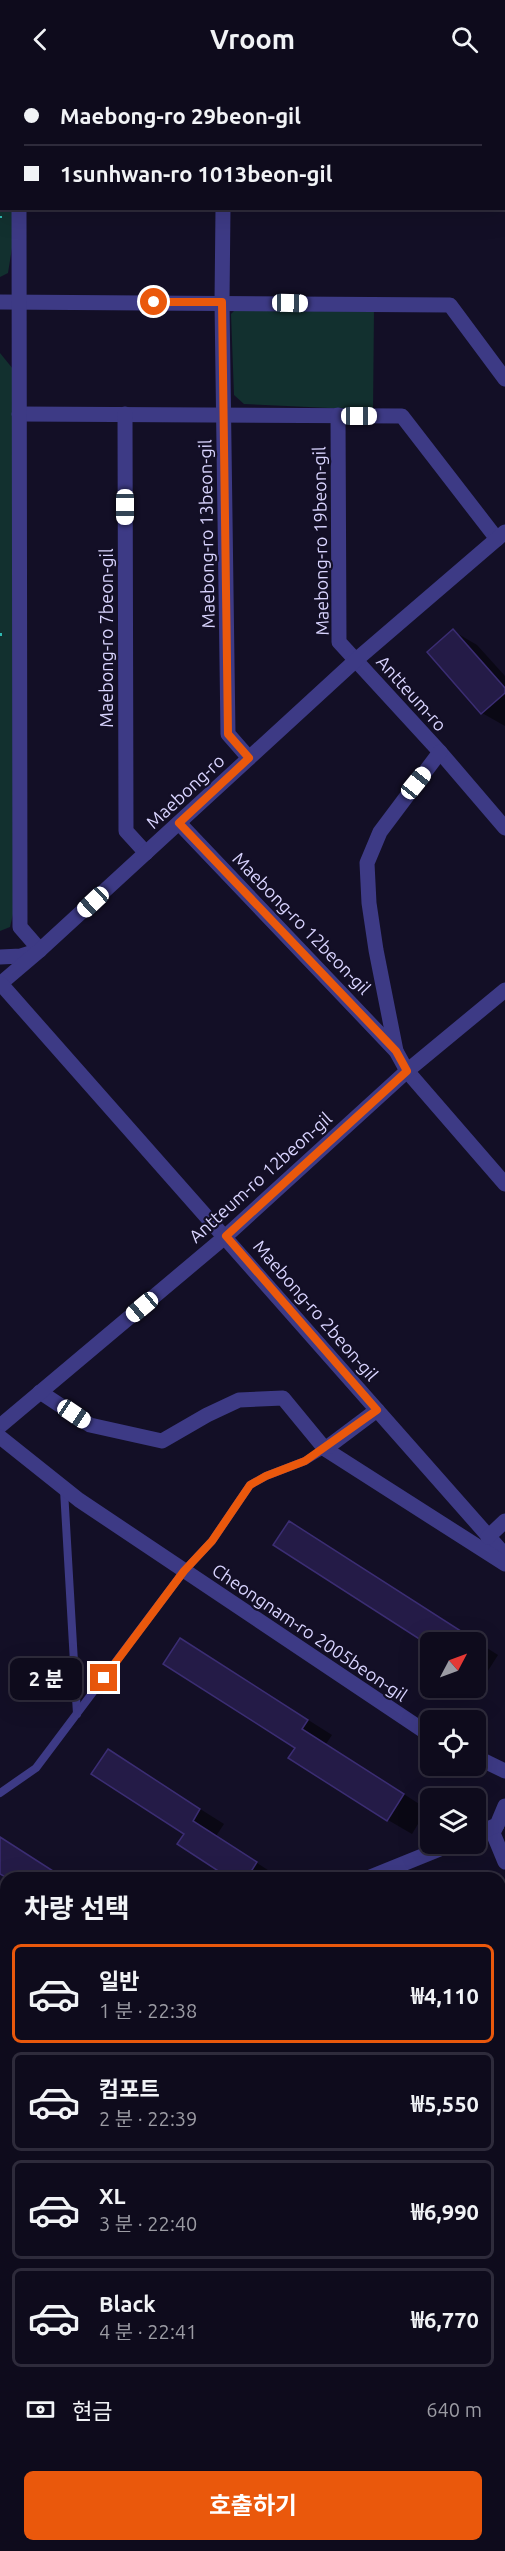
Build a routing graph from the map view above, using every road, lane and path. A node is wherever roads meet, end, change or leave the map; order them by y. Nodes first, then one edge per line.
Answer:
1 (19, 210) edge
2 (223, 210) edge
3 (19, 301) junction
4 (0, 302) edge
5 (222, 302) junction
6 (505, 379) edge
7 (19, 414) junction
8 (125, 414) junction
9 (225, 414) junction
10 (338, 416) junction
11 (501, 535) edge
12 (0, 633) edge
13 (0, 638) edge
14 (356, 660) junction
15 (440, 752) junction
16 (249, 758) junction
17 (179, 823) junction
18 (505, 828) edge
19 (146, 853) junction
20 (368, 878) joint
21 (40, 950) junction
22 (0, 957) edge
23 (1, 984) edge
24 (505, 990) edge
25 (396, 1051) junction
26 (407, 1071) junction
27 (505, 1184) edge
28 (226, 1236) junction
29 (40, 1392) junction
30 (377, 1410) junction
31 (0, 1426) edge
32 (0, 1437) edge
33 (0, 1446) edge
34 (325, 1449) junction
35 (20, 1455) junction
36 (64, 1489) junction
37 (505, 1521) edge
38 (488, 1537) junction
39 (505, 1555) edge
40 (505, 1564) edge
41 (184, 1571) junction
42 (77, 1714) junction
43 (420, 1728) edge
44 (486, 1762) edge
45 (505, 1771) edge
46 (0, 1792) edge
47 (505, 1806) edge
48 (497, 1825) junction
49 (486, 1830) edge
50 (427, 1854) edge
51 (505, 1862) edge
52 (383, 1872) edge

1 - 3 street
2 - 5 street, Maebong-ro 13beon-gil
3 - 4 street
3 - 5 street
3 - 7 street
5 - 6 street
5 - 9 street, Maebong-ro 13beon-gil
7 - 8 street
7 - 21 street
8 - 9 street
8 - 19 street, Maebong-ro 7beon-gil
9 - 10 street
9 - 16 street, Maebong-ro 13beon-gil
10 - 11 street
10 - 14 street, Maebong-ro 19beon-gil
11 - 14 street, Maebong-ro
12 - 13 path
14 - 15 street, Antteum-ro
14 - 16 street, Maebong-ro
15 - 18 street, Antteum-ro
15 - 20 street, Antteum-ro
16 - 17 street, Maebong-ro
17 - 19 street, Maebong-ro
17 - 25 street, Maebong-ro 12beon-gil
19 - 21 street, Maebong-ro
20 - 25 street, Maebong-ro 12beon-gil
21 - 22 street
21 - 23 street, Maebong-ro
23 - 28 street, Maebong-ro 2beon-gil
24 - 26 street, Antteum-ro 12beon-gil
25 - 26 street, Maebong-ro 12beon-gil
26 - 27 street, Maebong-ro 12beon-gil
26 - 28 street, Antteum-ro 12beon-gil
28 - 29 street, Antteum-ro 12beon-gil
28 - 30 street, Maebong-ro 2beon-gil
29 - 31 street, Antteum-ro 12beon-gil
29 - 34 street
30 - 34 street
30 - 38 street, Maebong-ro 2beon-gil
32 - 35 street
33 - 35 street
34 - 40 street
34 - 41 lane
35 - 36 street, Cheongnam-ro 2005beon-gil
36 - 41 street, Cheongnam-ro 2005beon-gil
36 - 42 lane
37 - 38 street
38 - 39 street, Maebong-ro 2beon-gil
41 - 42 lane
41 - 43 street, Cheongnam-ro 2005beon-gil
42 - 46 lane
44 - 45 street
47 - 48 street
48 - 49 street
48 - 51 street
50 - 52 street

